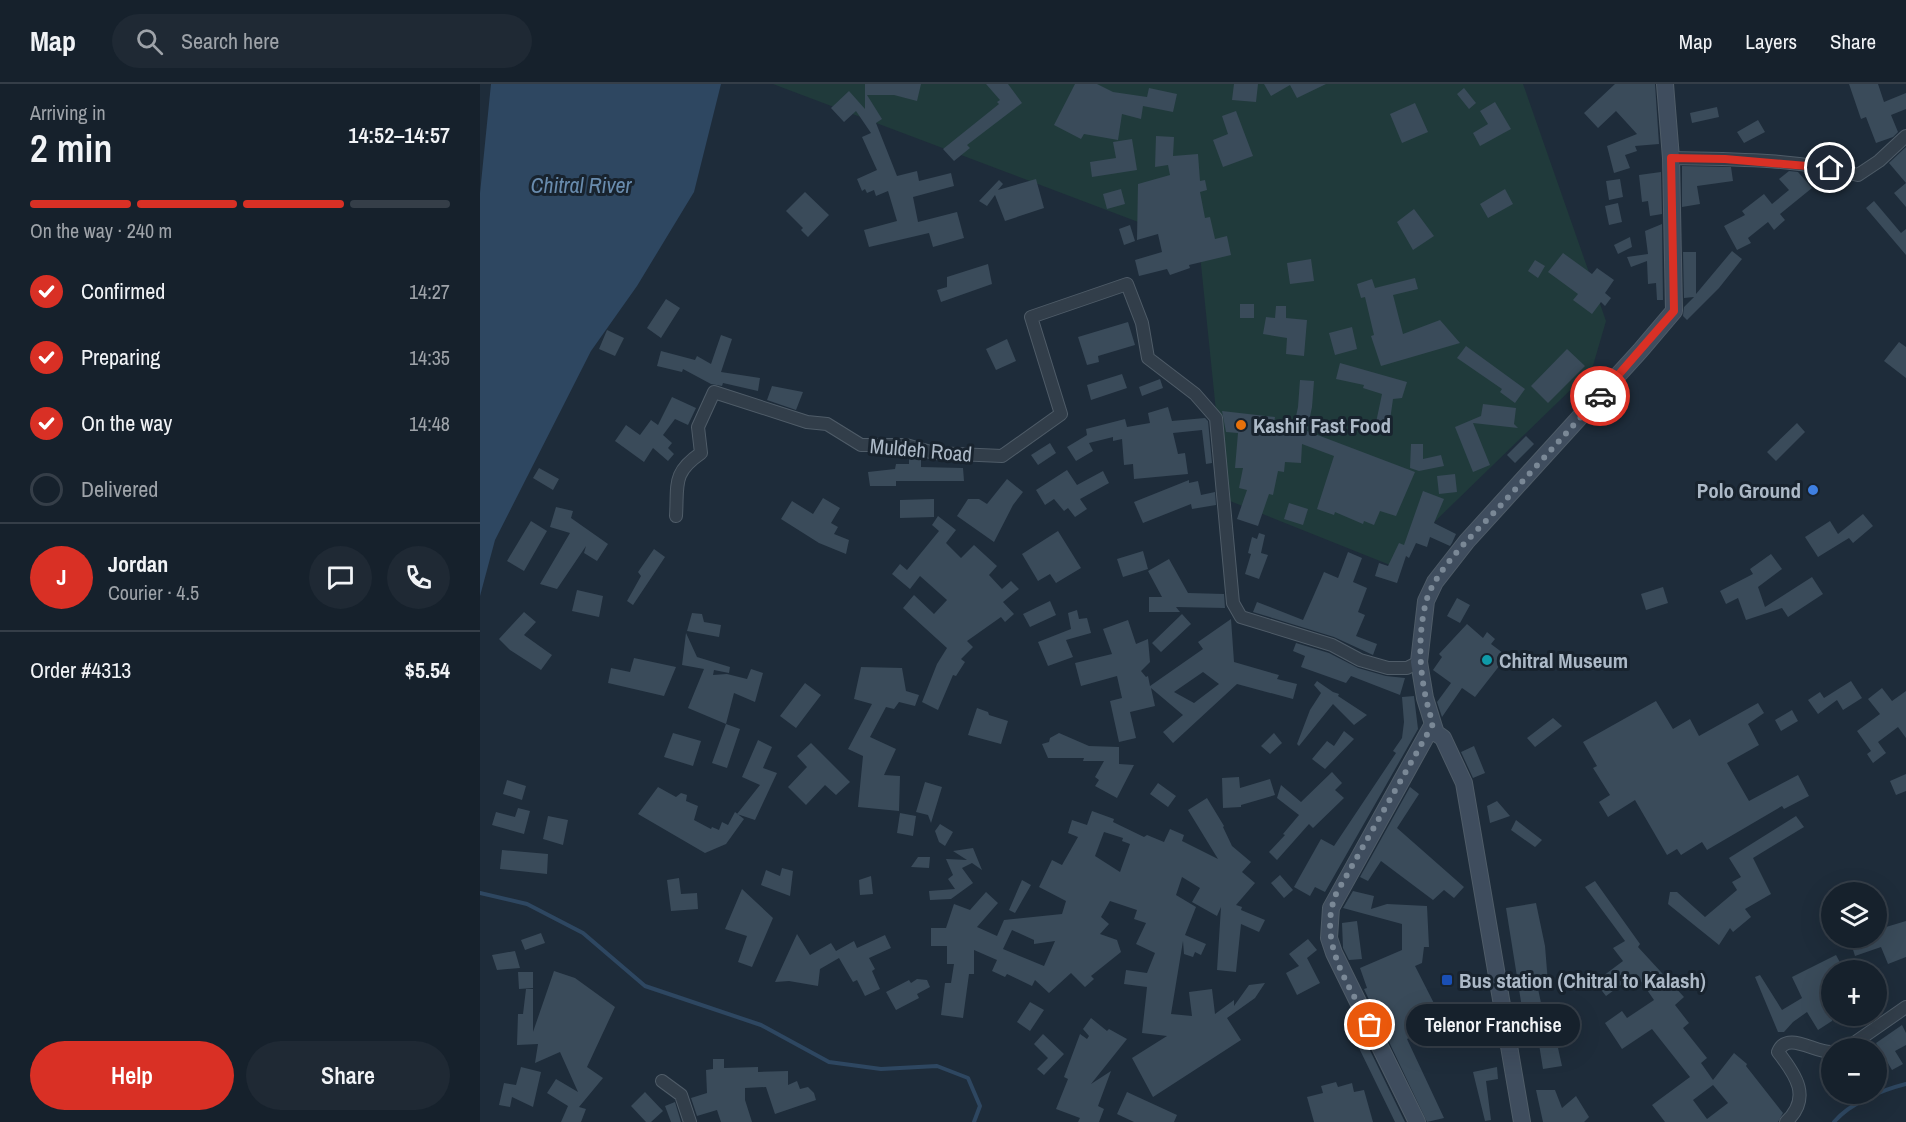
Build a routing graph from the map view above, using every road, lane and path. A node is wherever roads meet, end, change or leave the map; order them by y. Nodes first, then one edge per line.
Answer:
1 (1665, 84) edge
2 (1906, 136) edge
3 (1671, 158) junction
4 (676, 516) dead end
5 (1419, 662) junction
6 (1433, 724) junction
7 (1906, 1007) edge
8 (1861, 1038) edge
9 (1821, 1049) edge
10 (662, 1081) dead end
11 (690, 1122) edge
12 (1417, 1122) edge
13 (1522, 1122) edge
14 (1786, 1122) edge

1 - 3 street
2 - 3 street
3 - 5 street
4 - 5 street, Muldeh Road
5 - 6 street
6 - 12 street
6 - 13 street
7 - 8 street
9 - 14 street
10 - 11 street

